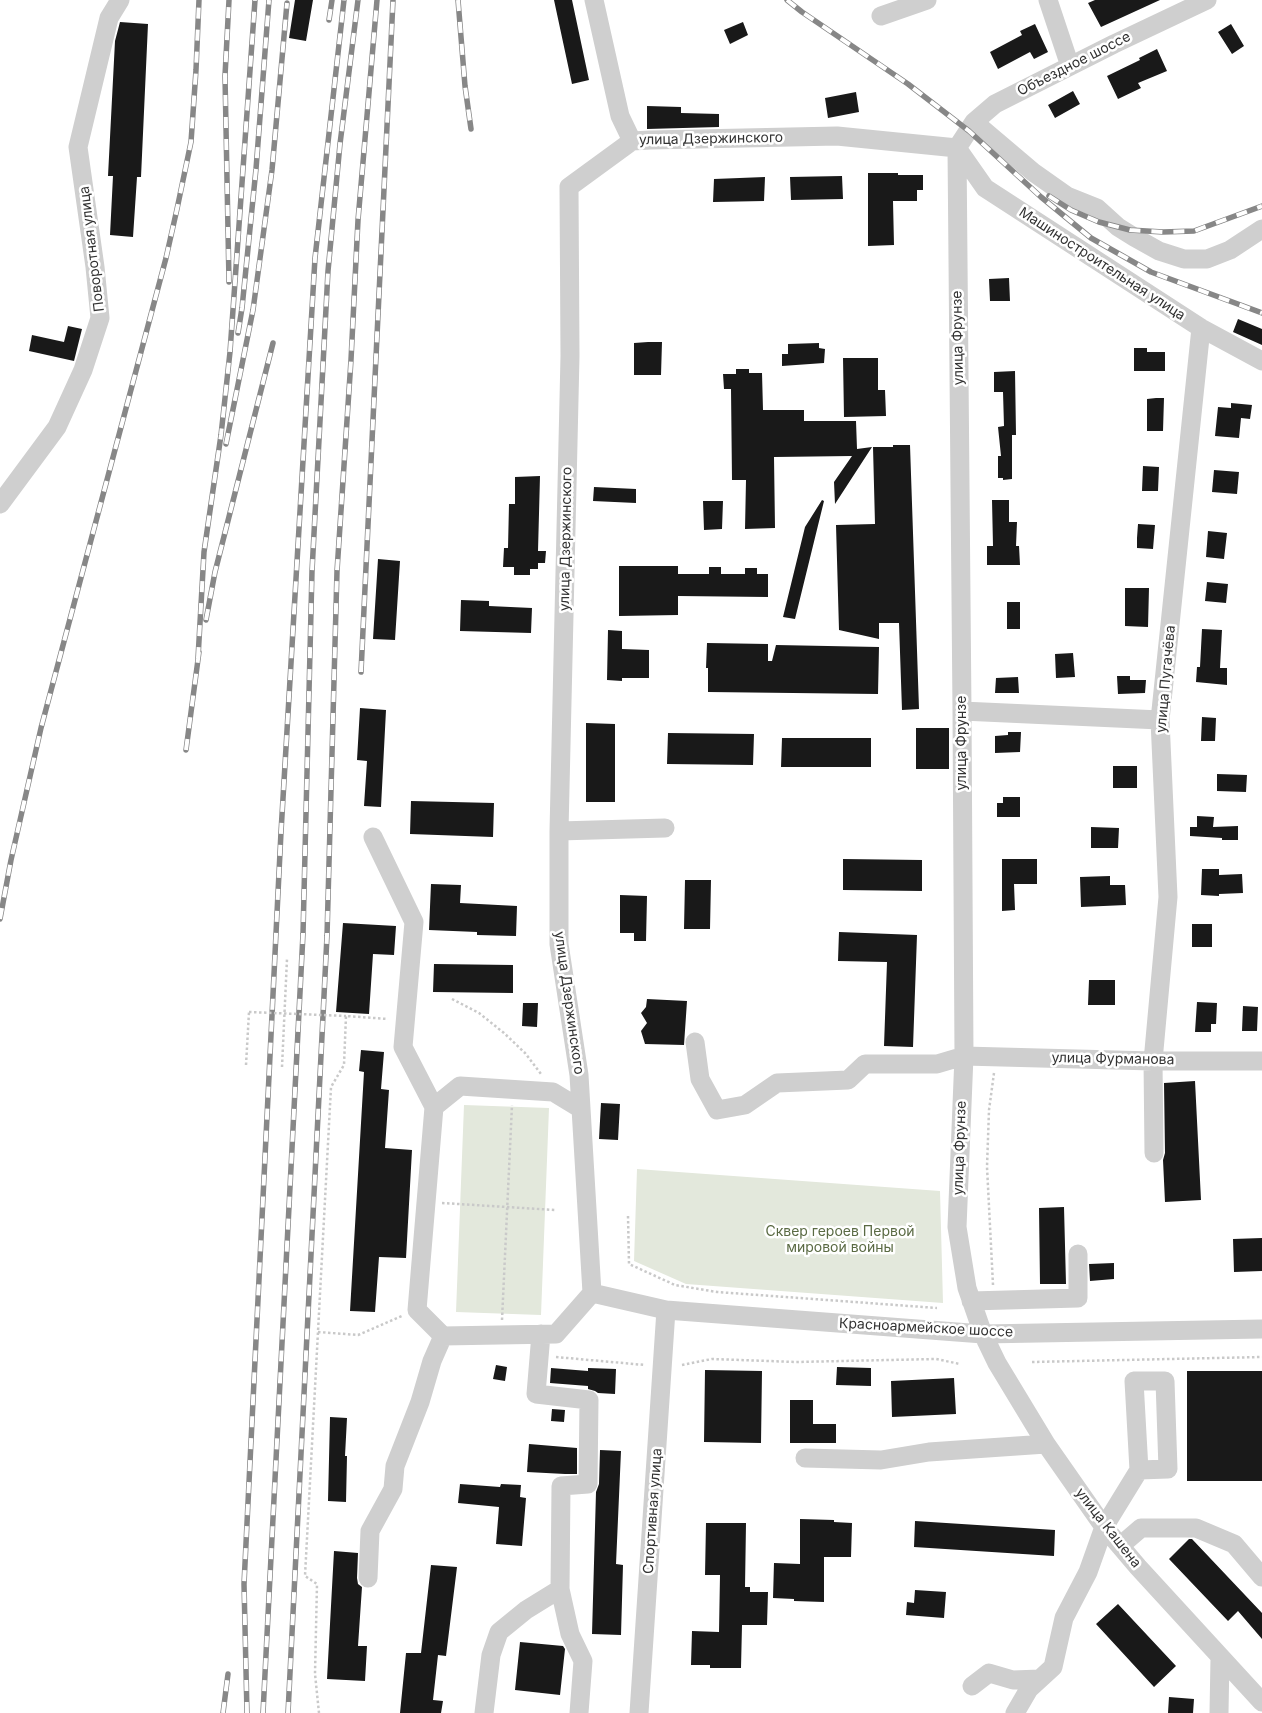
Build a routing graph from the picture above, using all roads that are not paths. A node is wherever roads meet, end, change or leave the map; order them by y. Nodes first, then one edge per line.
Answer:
1 (120, 0) edge
2 (594, 0) edge
3 (927, 0) edge
4 (1048, 0) edge
5 (1207, 0) edge
6 (881, 16) dead end
7 (1070, 66) junction
8 (974, 122) junction
9 (632, 141) junction
10 (956, 148) junction
11 (1262, 229) edge
12 (1200, 328) junction
13 (1262, 361) edge
14 (0, 504) edge
15 (962, 711) junction
16 (1160, 720) junction
17 (665, 828) dead end
18 (559, 831) junction
19 (373, 837) dead end
20 (695, 1042) dead end
21 (964, 1056) junction
22 (1153, 1061) junction
23 (1262, 1061) edge
24 (434, 1107) junction
25 (581, 1109) junction
26 (1154, 1152) dead end
27 (1078, 1254) dead end
28 (592, 1293) junction
29 (971, 1301) junction
30 (666, 1310) junction
31 (1262, 1329) edge
32 (548, 1334) junction
33 (983, 1334) junction
34 (443, 1336) junction
35 (1046, 1444) junction
36 (806, 1458) dead end
37 (1140, 1470) junction
38 (1104, 1527) junction
39 (1120, 1546) junction
40 (1262, 1577) edge
41 (368, 1578) dead end
42 (560, 1589) junction
43 (1220, 1658) junction
44 (1040, 1679) junction
45 (972, 1686) dead end
46 (1262, 1702) edge
47 (484, 1713) edge
48 (579, 1713) edge
49 (639, 1713) edge
50 (1015, 1713) edge
51 (1219, 1713) edge

1 - 14 street, Поворотная улица
2 - 9 street
3 - 6 street
4 - 7 street
5 - 7 street, Объездное шоссе
7 - 8 street, Объездное шоссе
8 - 10 street, Объездное шоссе
8 - 11 street
9 - 10 street, улица Дзержинского
9 - 18 street, улица Дзержинского
10 - 12 street, Машиностроительная улица
10 - 15 street, улица Фрунзе
12 - 13 street, Машиностроительная улица
12 - 16 street, улица Пугачёва
15 - 16 street
15 - 21 street, улица Фрунзе
16 - 22 street, улица Пугачёва
17 - 18 street
18 - 25 street, улица Дзержинского
19 - 24 street
20 - 21 street, улица Фурманова
21 - 22 street, улица Фурманова
21 - 29 street, улица Фрунзе
22 - 23 street, улица Фурманова
22 - 26 street, улица Пугачёва
24 - 25 street
24 - 34 street
25 - 28 street, улица Дзержинского
27 - 29 street
28 - 30 street, Красноармейское шоссе
28 - 32 street
29 - 33 street, улица Фрунзе
30 - 33 street, Красноармейское шоссе
30 - 49 street, Спортивная улица
31 - 33 street, Красноармейское шоссе
32 - 34 street
32 - 42 street
33 - 35 street, улица Кашена
34 - 41 street
35 - 36 street
35 - 38 street, улица Кашена
37 - 37 street
37 - 38 street
38 - 39 street, улица Кашена
38 - 44 street
39 - 40 street
39 - 43 street, улица Кашена
42 - 47 street
42 - 48 street
43 - 46 street, улица Кашена
43 - 51 street
44 - 45 street
44 - 50 street

